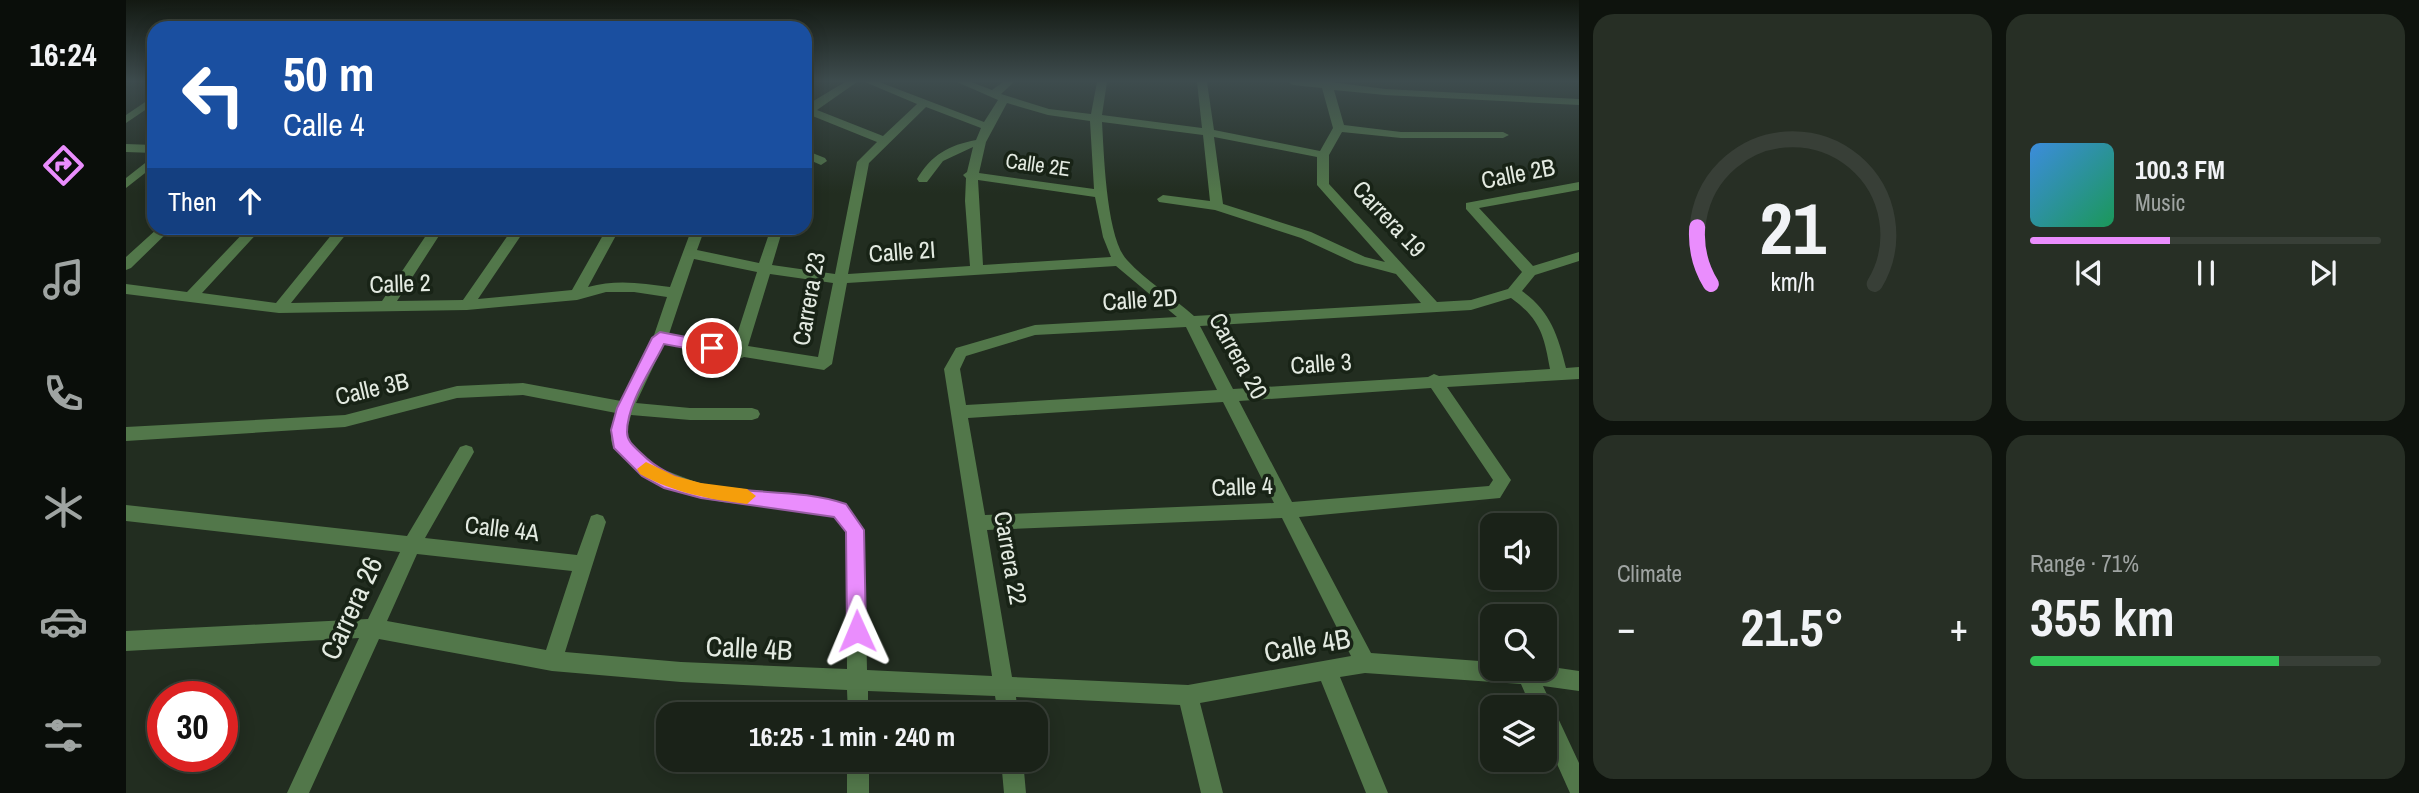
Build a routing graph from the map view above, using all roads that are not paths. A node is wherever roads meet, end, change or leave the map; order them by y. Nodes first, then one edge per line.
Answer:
1 (827, 119) edge
2 (905, 119) edge
3 (966, 119) edge
4 (988, 119) edge
5 (1089, 119) edge
6 (1206, 119) edge
7 (1336, 119) edge
8 (1096, 120) junction
9 (985, 126) junction
10 (1339, 128) junction
11 (1207, 132) junction
12 (1503, 135) dead end
13 (882, 140) junction
14 (980, 142) junction
15 (126, 148) edge
16 (147, 149) edge
17 (126, 155) edge
18 (1323, 155) junction
19 (812, 157) edge
20 (147, 158) edge
21 (821, 161) dead end
22 (147, 165) edge
23 (969, 175) junction
24 (923, 179) dead end
25 (126, 184) edge
26 (1579, 186) edge
27 (1101, 194) junction
28 (1163, 199) dead end
29 (1217, 206) junction
30 (155, 235) edge
31 (248, 235) edge
32 (338, 235) edge
33 (432, 235) edge
34 (514, 235) edge
35 (609, 235) edge
36 (695, 235) edge
37 (775, 235) edge
38 (132, 252) edge
39 (689, 253) junction
40 (1579, 256) edge
41 (1119, 261) junction
42 (126, 265) edge
43 (765, 269) junction
44 (977, 270) junction
45 (1402, 271) junction
46 (1530, 272) junction
47 (839, 279) junction
48 (126, 289) edge
49 (1513, 292) junction
50 (675, 293) junction
51 (577, 295) junction
52 (190, 297) junction
53 (467, 304) junction
54 (279, 308) junction
55 (385, 308) junction
56 (1434, 308) junction
57 (1189, 319) junction
58 (660, 338) junction
59 (739, 353) junction
60 (1559, 373) junction
61 (1579, 373) edge
62 (1434, 380) junction
63 (1229, 393) junction
64 (625, 408) junction
65 (960, 412) junction
66 (752, 414) dead end
67 (126, 434) edge
68 (466, 452) dead end
69 (1289, 510) junction
70 (126, 513) edge
71 (597, 522) dead end
72 (977, 523) junction
73 (413, 542) junction
74 (584, 564) junction
75 (372, 628) junction
76 (126, 641) edge
77 (552, 662) junction
78 (1366, 663) junction
79 (1327, 671) junction
80 (1480, 671) edge
81 (1557, 678) edge
82 (1579, 681) edge
83 (857, 682) junction
84 (1006, 686) junction
85 (1188, 695) junction
86 (858, 702) edge
87 (1007, 702) edge
88 (1557, 739) edge
89 (858, 772) edge
90 (1013, 772) edge
91 (1579, 787) edge
92 (298, 793) edge
93 (858, 793) edge
94 (1015, 793) edge
95 (1212, 793) edge
96 (1377, 793) edge

1 - 13 street
2 - 13 street, Carrera 23
3 - 9 street
4 - 9 street
5 - 8 street
6 - 11 street
7 - 10 street
8 - 11 street
8 - 27 street
9 - 14 street
10 - 12 street
10 - 18 street
11 - 18 street
11 - 29 street
13 - 47 street, Carrera 23
14 - 23 street
14 - 24 street
15 - 16 street
17 - 20 street
18 - 45 street, Carrera 19
19 - 21 street
22 - 25 street
23 - 27 street, Calle 2E
23 - 44 street
26 - 46 street, Calle 2B
27 - 41 street
28 - 29 street
29 - 45 street
30 - 38 street
31 - 52 street
32 - 54 street
33 - 55 street
34 - 53 street
35 - 51 street
36 - 39 street
37 - 43 street
38 - 42 street
39 - 43 street, Calle 2I
39 - 50 street
40 - 46 street
41 - 44 street, Calle 2I
41 - 57 street, Carrera 20
43 - 47 street, Calle 2I
43 - 59 street
44 - 47 street, Calle 2I
45 - 56 street, Carrera 19
46 - 49 street
47 - 59 street, Carrera 23
48 - 52 street, Calle 2
49 - 56 street, Calle 2D
49 - 60 street
50 - 51 street, Calle 2
50 - 58 street
51 - 53 street, Calle 2
52 - 54 street, Calle 2
53 - 55 street, Calle 2
54 - 55 street, Calle 2
56 - 57 street, Calle 2D
57 - 63 street, Carrera 20
57 - 65 street, Calle 2D
58 - 59 street
58 - 64 street
60 - 61 street, Calle 3
60 - 62 street, Calle 3
62 - 63 street, Calle 3
62 - 69 street, Calle 4
63 - 65 street, Calle 3
63 - 69 street, Carrera 20
64 - 66 street
64 - 67 street, Calle 3B
64 - 83 street
65 - 72 street, Carrera 22
68 - 73 street, Carrera 26
69 - 72 street, Calle 4
69 - 78 street, Carrera 20
70 - 73 street, Calle 4A
71 - 74 street
72 - 84 street, Carrera 22
73 - 74 street, Calle 4A
73 - 75 street, Carrera 26
74 - 77 street
75 - 76 street, Calle 4B
75 - 77 street, Calle 4B
75 - 92 street, Carrera 26
77 - 83 street, Calle 4B
78 - 79 street, Calle 4B
78 - 80 street, Calle 4B
79 - 85 street, Calle 4B
79 - 96 street
81 - 82 street, Calle 4B
83 - 84 street, Calle 4B
83 - 86 street
84 - 85 street, Calle 4B
84 - 87 street, Carrera 22
85 - 95 street
88 - 91 street
89 - 93 street
90 - 94 street

